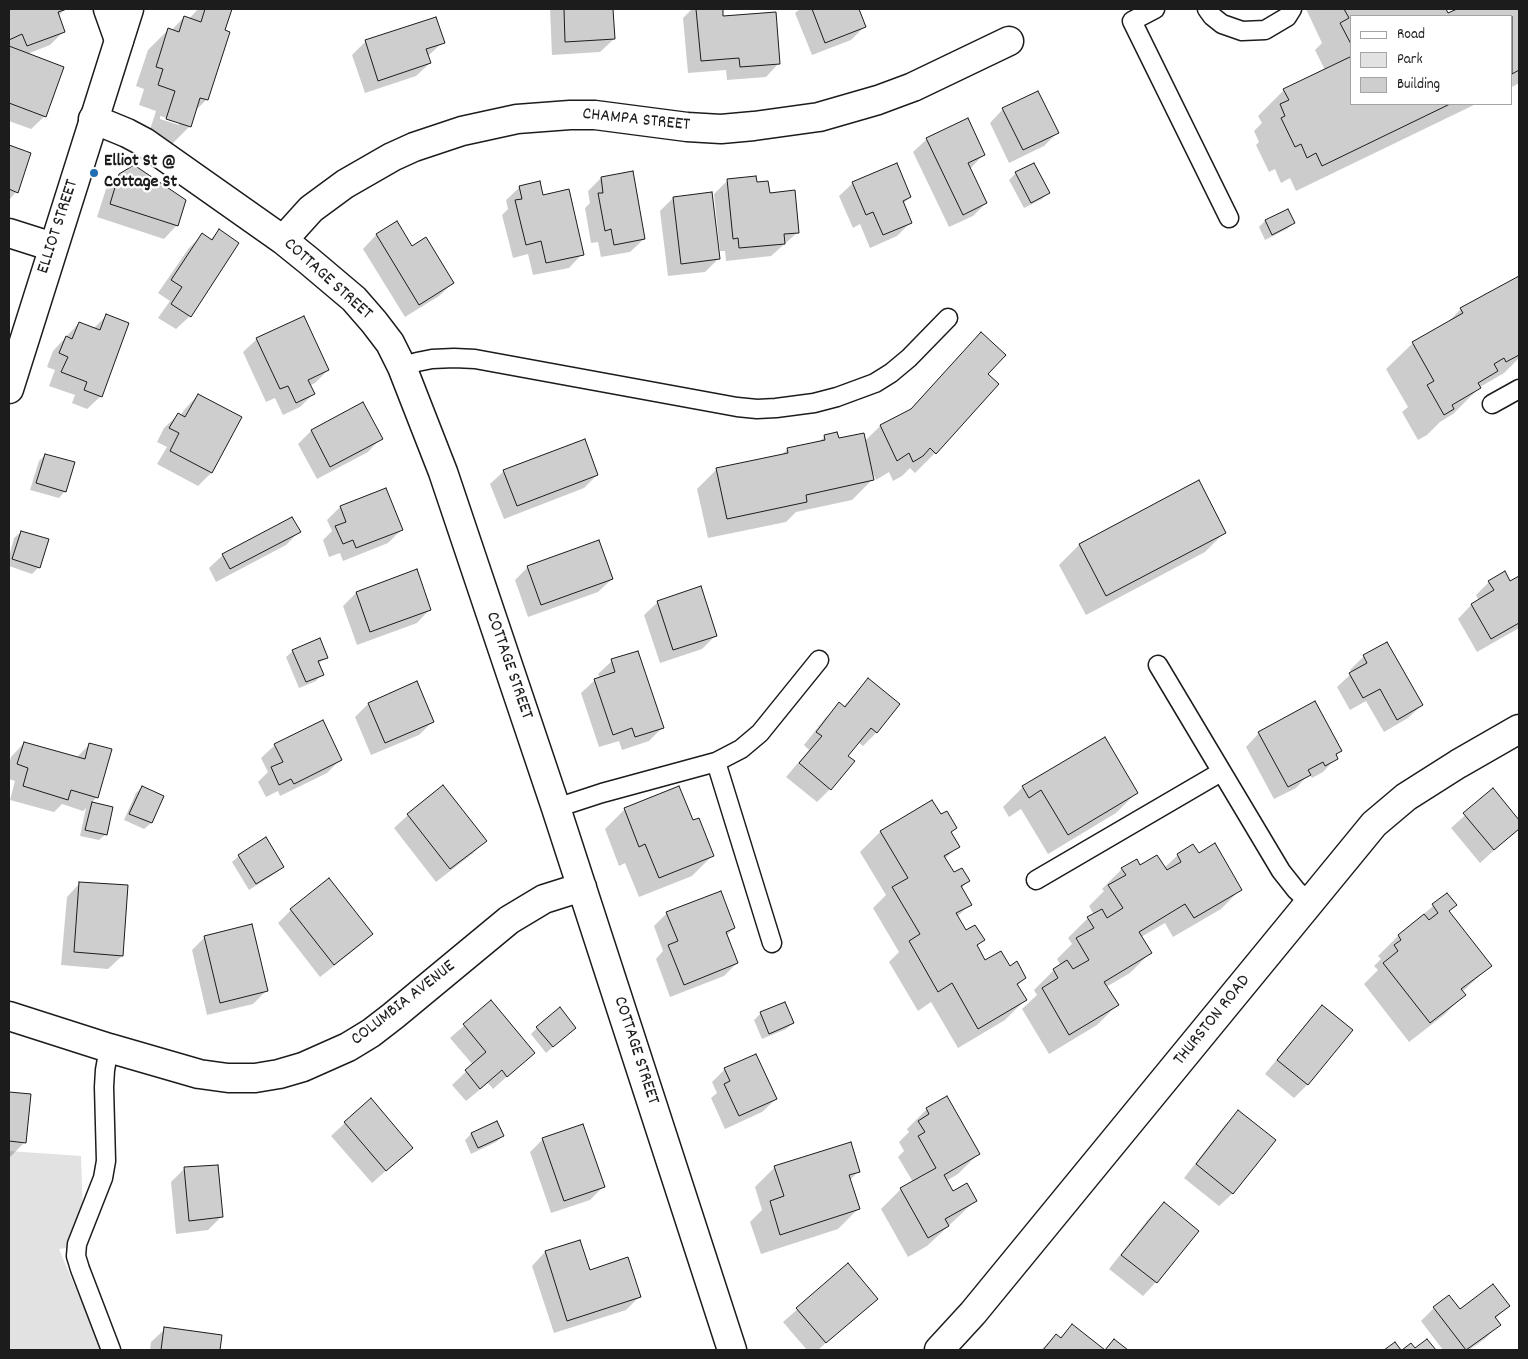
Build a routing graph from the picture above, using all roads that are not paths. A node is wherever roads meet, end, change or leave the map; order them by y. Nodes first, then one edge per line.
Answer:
1 (108, 9) edge
2 (129, 9) edge
3 (1155, 9) edge
4 (1207, 9) edge
5 (1292, 9) edge
6 (119, 40) junction
7 (1009, 41) dead end
8 (93, 120) junction
9 (1229, 218) dead end
10 (9, 233) edge
11 (283, 240) junction
12 (53, 247) junction
13 (948, 318) dead end
14 (402, 367) junction
15 (9, 389) edge
16 (1519, 389) edge
17 (1492, 404) dead end
18 (819, 660) dead end
19 (1158, 665) dead end
20 (1519, 729) edge
21 (716, 762) junction
22 (1221, 772) junction
23 (556, 808) junction
24 (1036, 880) dead end
25 (582, 886) junction
26 (1310, 903) junction
27 (772, 943) dead end
28 (9, 1016) edge
29 (109, 1048) junction
30 (111, 1350) edge
31 (732, 1350) edge
32 (939, 1350) edge

1 - 6 street
2 - 6 street, ELLIOT STREET
3 - 9 lane
4 - 5 lane
6 - 8 street, ELLIOT STREET
7 - 11 street, CHAMPA STREET
8 - 11 street, COTTAGE STREET
8 - 12 street, ELLIOT STREET
10 - 12 street
11 - 14 street, COTTAGE STREET
12 - 15 street, ELLIOT STREET
13 - 14 lane
14 - 23 street, COTTAGE STREET
16 - 17 lane
18 - 21 lane
19 - 22 lane
20 - 26 street, THURSTON ROAD
21 - 23 lane
21 - 27 lane
22 - 24 lane
22 - 26 lane
23 - 25 street, COTTAGE STREET
25 - 29 street, COLUMBIA AVENUE
25 - 31 street, COTTAGE STREET
26 - 32 street, THURSTON ROAD
28 - 29 street, COLUMBIA AVENUE
29 - 30 lane

